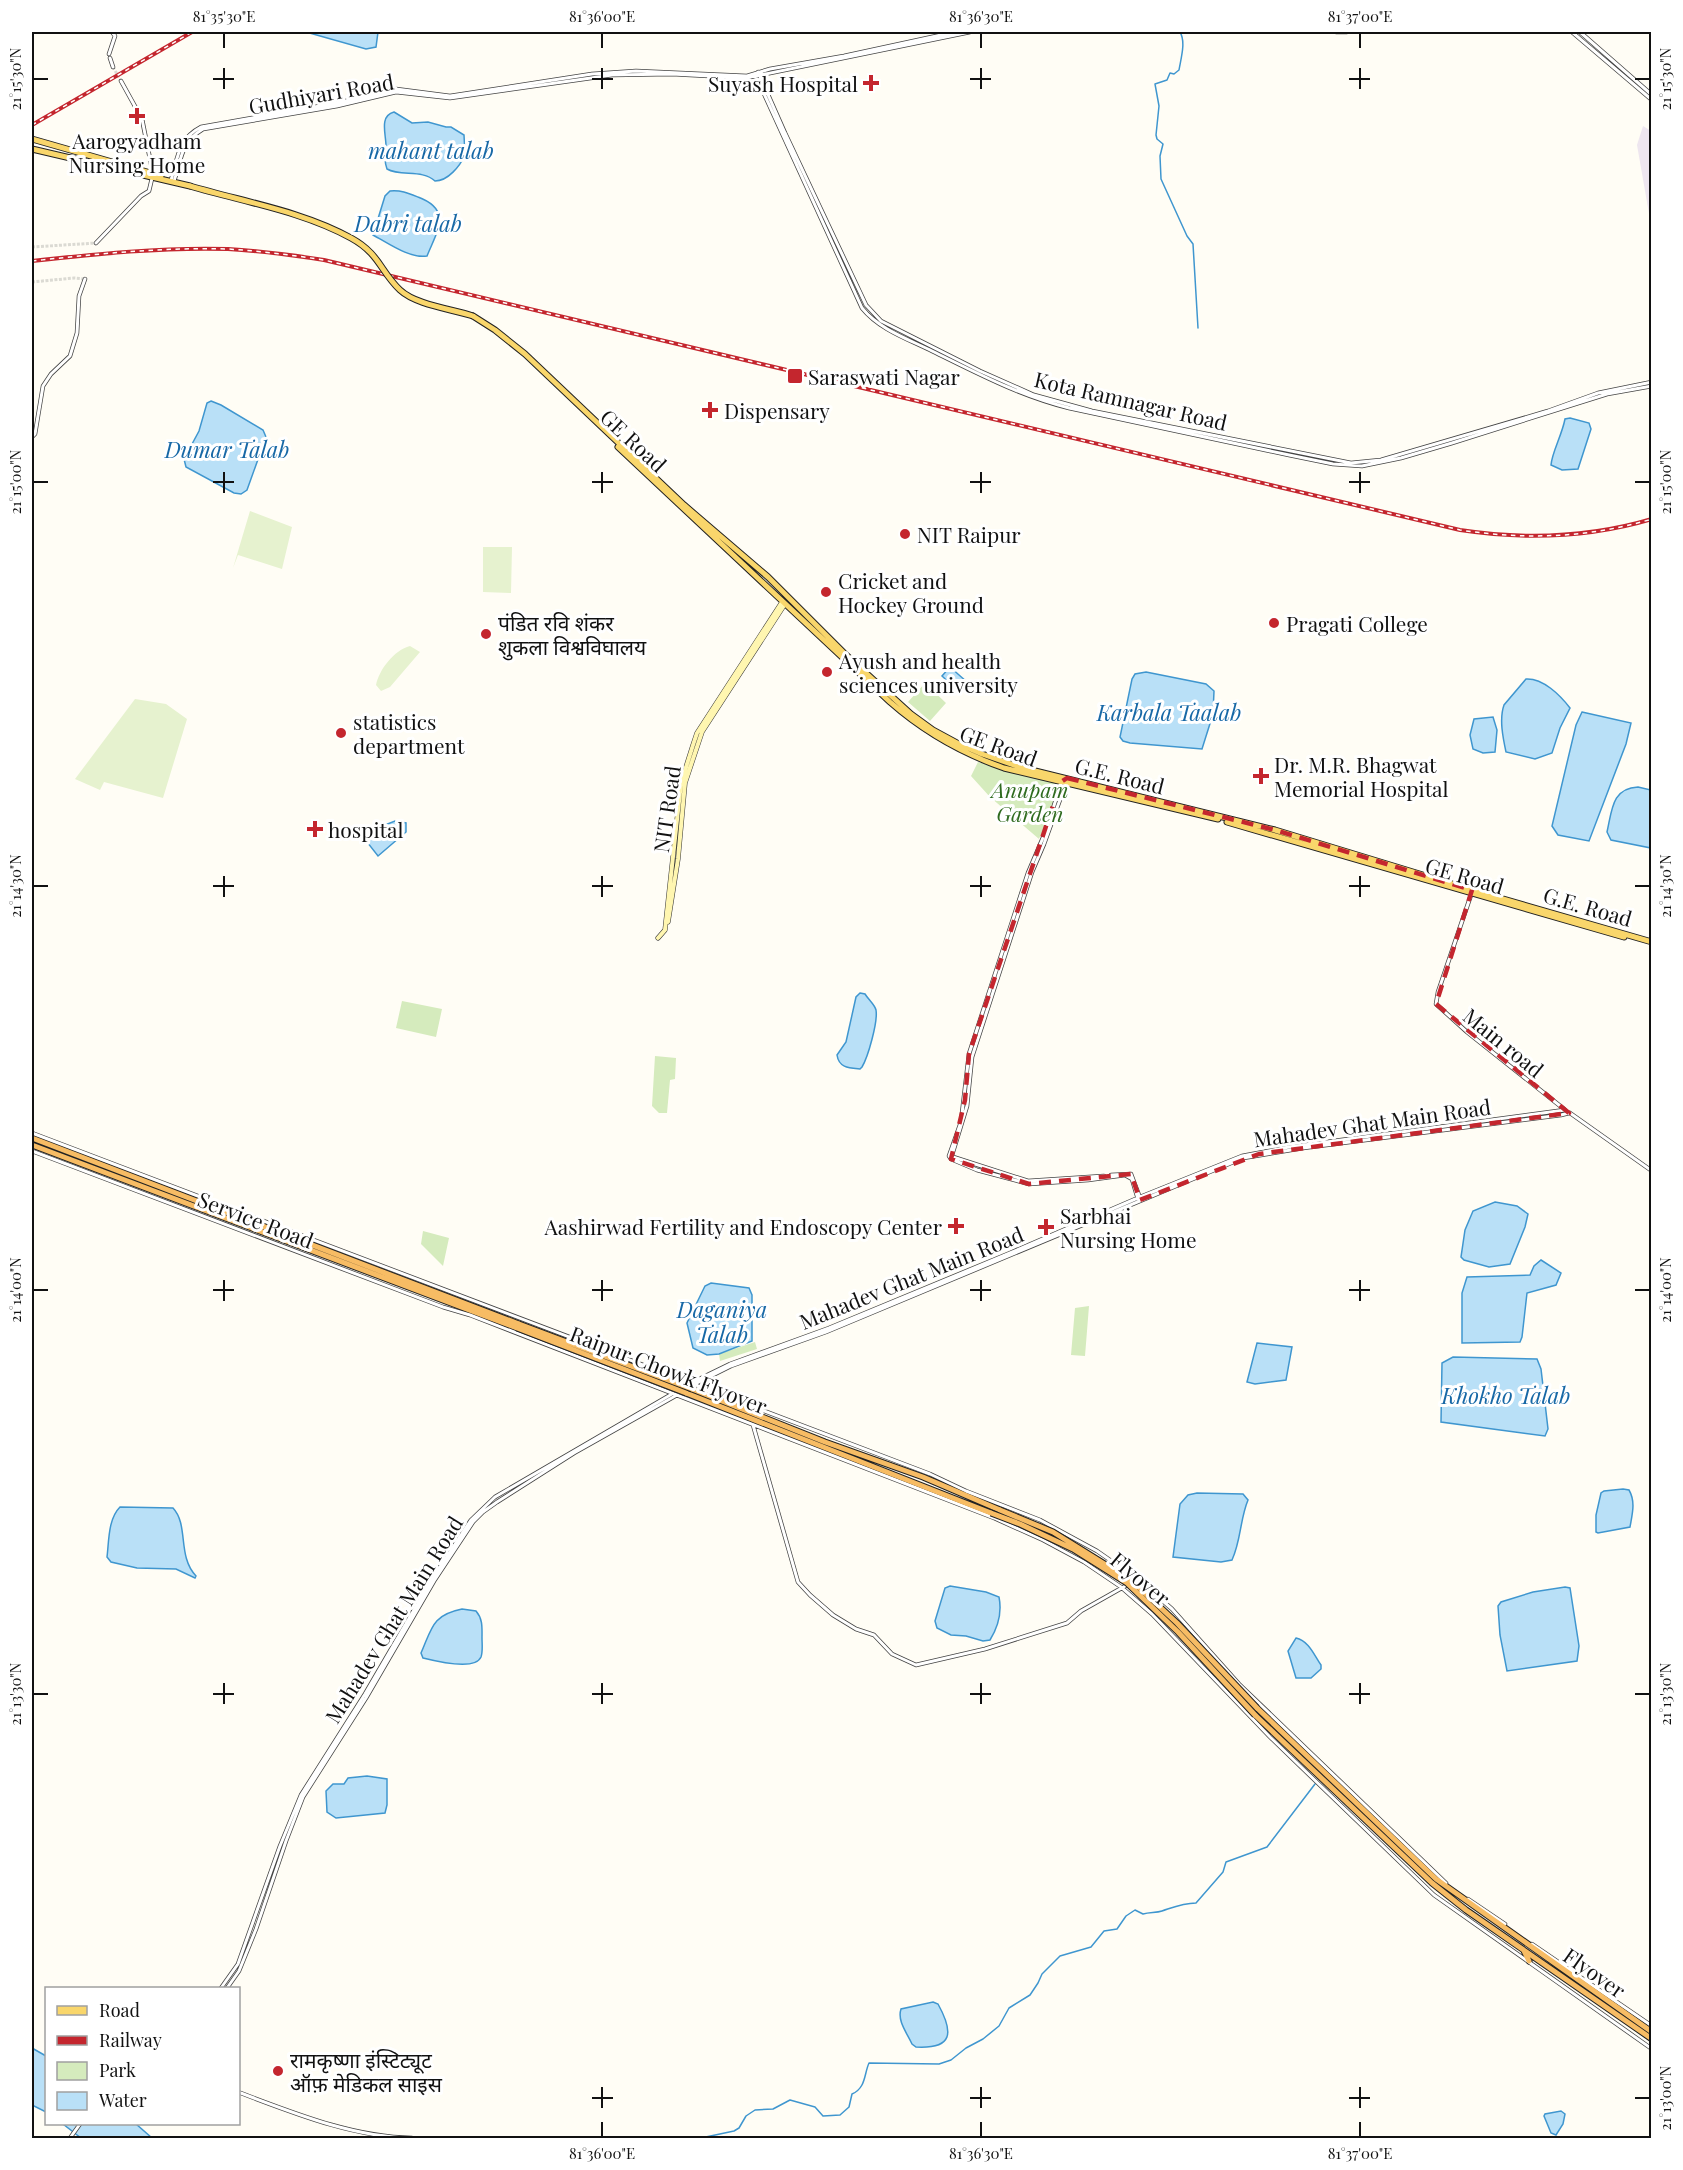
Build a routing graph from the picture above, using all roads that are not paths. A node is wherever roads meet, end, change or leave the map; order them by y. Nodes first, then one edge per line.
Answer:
1 (112, 32) edge
2 (955, 32) edge
3 (970, 32) edge
4 (1336, 32) edge
5 (1347, 32) edge
6 (1572, 32) edge
7 (1580, 32) edge
8 (113, 67) tunnel mouth
9 (757, 74) junction
10 (121, 81) tunnel mouth
11 (1652, 95) edge
12 (1652, 100) edge
13 (32, 139) edge
14 (32, 149) edge
15 (139, 172) junction
16 (153, 176) junction
17 (174, 182) junction
18 (96, 243) tunnel mouth
19 (85, 279) dead end
20 (1652, 384) edge
21 (32, 437) edge
22 (786, 600) junction
23 (1064, 780) junction
24 (1472, 892) junction
25 (660, 939) dead end
26 (1652, 944) edge
27 (1565, 1110) junction
28 (1569, 1113) junction
29 (32, 1133) edge
30 (32, 1138) edge
31 (32, 1145) edge
32 (32, 1151) edge
33 (1652, 1171) edge
34 (1139, 1199) junction
35 (484, 1307) junction
36 (470, 1313) junction
37 (518, 1326) junction
38 (692, 1384) junction
39 (675, 1395) junction
40 (753, 1425) junction
41 (824, 1444) junction
42 (864, 1453) junction
43 (855, 1462) junction
44 (963, 1504) junction
45 (988, 1505) joint
46 (1140, 1581) junction
47 (1121, 1587) junction
48 (1265, 1713) junction
49 (1263, 1727) junction
50 (1519, 1939) junction
51 (1527, 1940) junction
52 (1524, 1950) junction
53 (1529, 1961) junction
54 (1558, 1970) junction
55 (222, 1987) edge
56 (228, 1987) edge
57 (1652, 2026) edge
58 (1652, 2032) edge
59 (1652, 2039) edge
60 (1652, 2049) edge
61 (240, 2093) edge
62 (412, 2139) edge

1 - 8 street
2 - 9 street, Gudhiyari Road
3 - 9 street, Gudhiyari Road
4 - 5 street
6 - 12 street
7 - 11 street
9 - 17 street, Gudhiyari Road
9 - 20 street
10 - 16 street
13 - 15 main road
14 - 15 main road
15 - 16 main road, G.E. Road
16 - 17 main road, G.E. Road
16 - 18 street
17 - 22 main road, G.E. Road, bridge
19 - 21 street
22 - 23 main road, G.E. Road
22 - 25 main road, NIT Road
23 - 24 main road, GE Road
23 - 34 street
24 - 26 main road, GE Road
24 - 27 street, Main road
27 - 28 street, Main road
27 - 34 street, Mahadev Ghat Main Road
28 - 33 street, Main road
28 - 34 street
29 - 35 street
30 - 35 highway, Raipur Chowk Flyover
31 - 36 highway, Raipur Chowk Flyover
32 - 36 street, Service Road
34 - 38 street, Mahadev Ghat Main Road
35 - 37 highway, Raipur Chowk Flyover
35 - 38 street
36 - 37 highway, Raipur Chowk Flyover
36 - 39 street, Service Road
37 - 41 highway, Raipur Chowk Flyover, bridge
38 - 39 street, Mahadev Ghat Main Road
38 - 42 street
39 - 40 street, Service Road
39 - 55 street, Mahadev Ghat Main Road
39 - 56 street
40 - 43 street, Service Road
40 - 47 street
41 - 42 highway, Raipur Chowk Flyover
41 - 43 highway, Raipur Chowk Flyover
42 - 45 highway, Raipur Chowk Flyover
42 - 46 street
43 - 44 highway, Raipur Chowk Flyover
44 - 47 street
44 - 49 highway, Flyover, bridge
45 - 48 highway, Flyover, bridge
46 - 47 street
46 - 48 street
47 - 49 street
48 - 50 highway, Flyover
48 - 51 street
49 - 52 highway, Flyover
49 - 53 street
50 - 51 highway
50 - 54 highway, Flyover
51 - 57 street
52 - 53 highway
52 - 54 highway, Flyover
53 - 60 street
54 - 58 highway, Flyover
54 - 59 highway, Flyover
61 - 62 street

